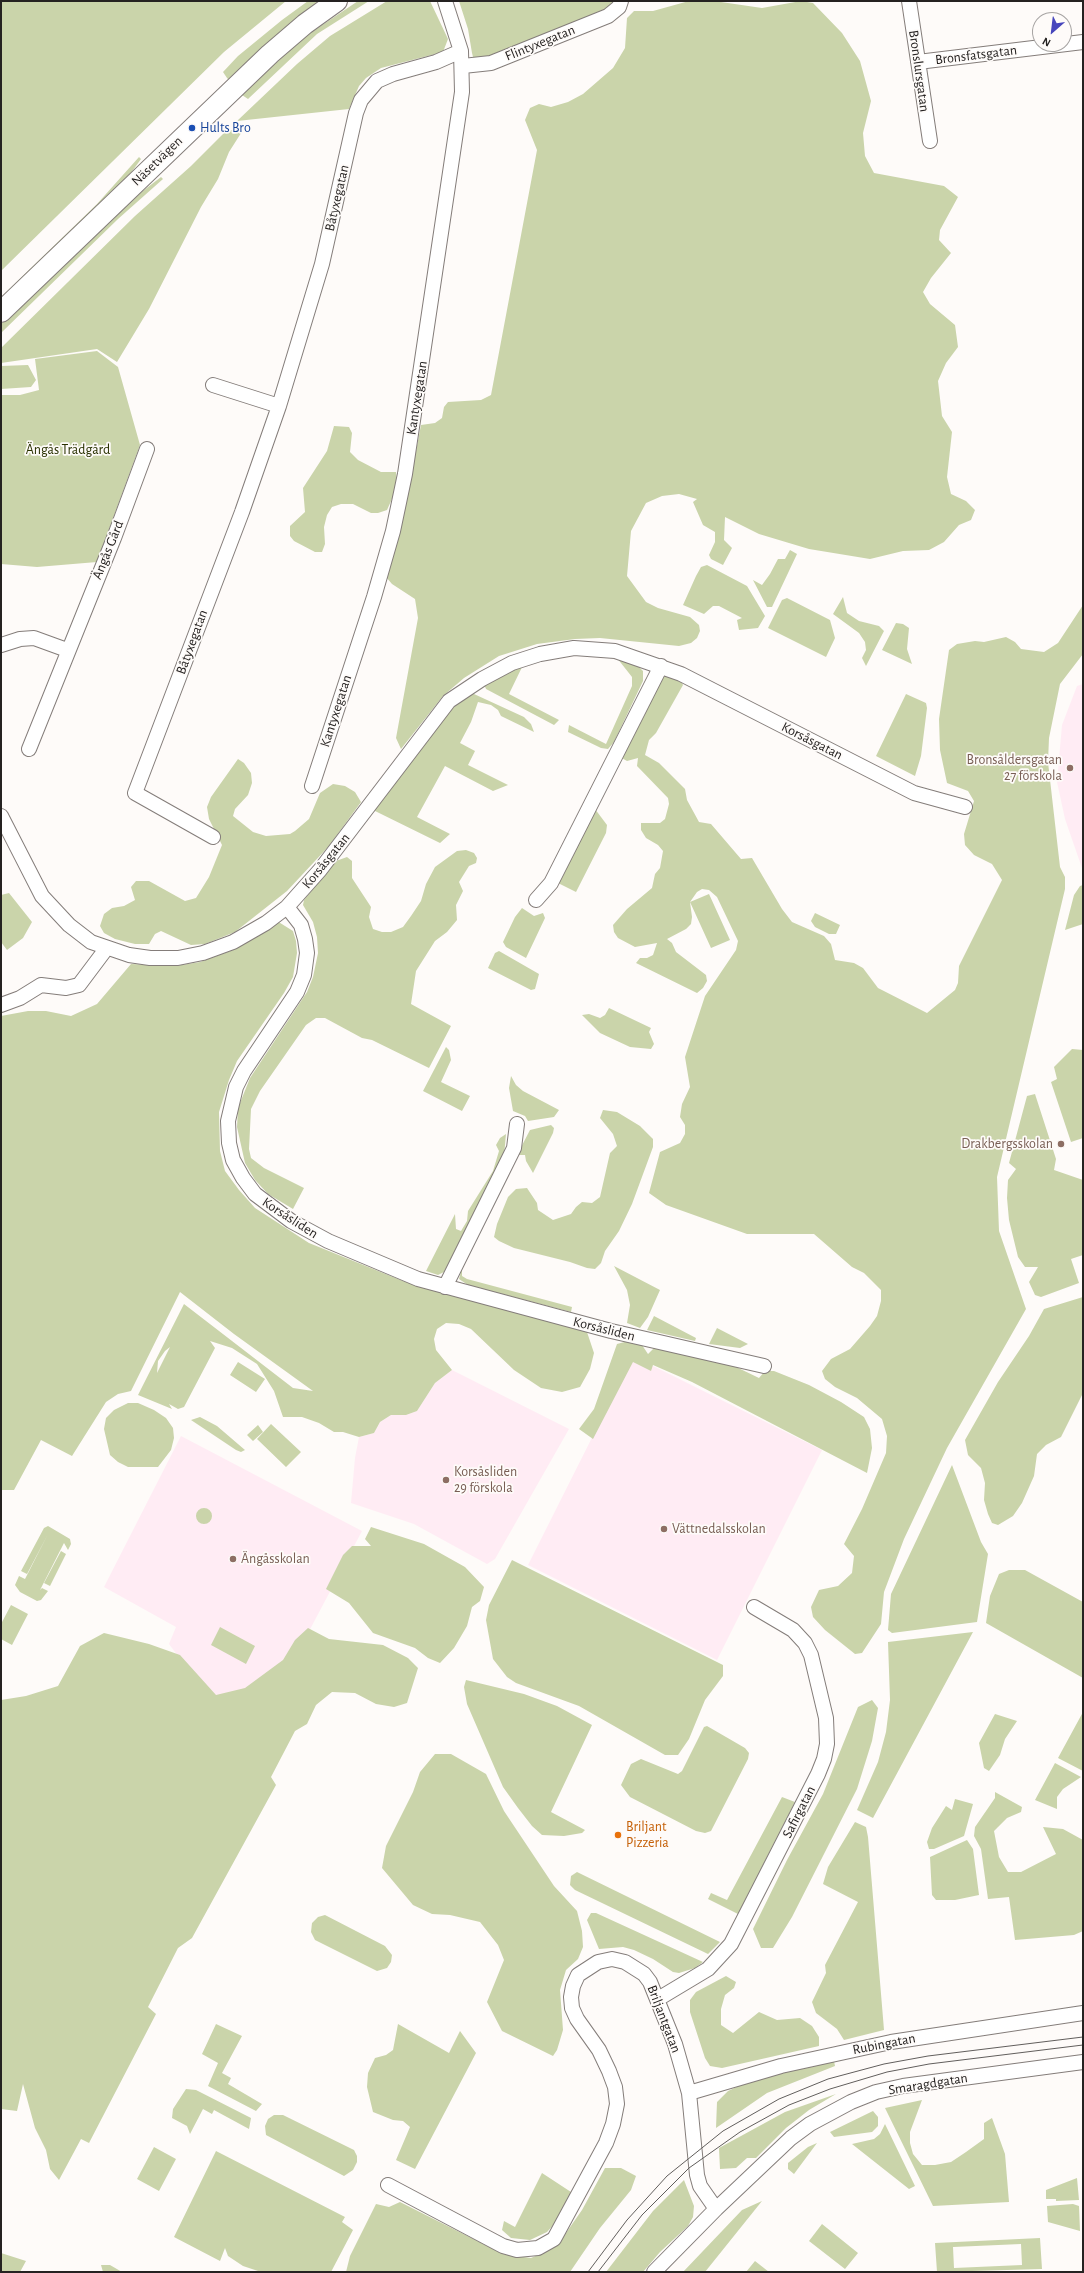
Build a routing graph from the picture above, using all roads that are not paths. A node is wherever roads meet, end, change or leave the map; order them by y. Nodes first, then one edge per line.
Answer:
1 (337, 1) edge
2 (445, 1) edge
3 (909, 1) edge
4 (618, 6) edge
5 (1083, 42) edge
6 (461, 51) junction
7 (918, 62) junction
8 (463, 66) junction
9 (930, 140) dead end
10 (1, 312) edge
11 (213, 384) dead end
12 (279, 406) junction
13 (147, 449) dead end
14 (1, 645) edge
15 (67, 650) junction
16 (661, 666) junction
17 (29, 749) dead end
18 (312, 786) dead end
19 (965, 807) dead end
20 (1, 818) edge
21 (214, 837) dead end
22 (536, 900) dead end
23 (287, 907) junction
24 (106, 949) junction
25 (1, 1005) edge
26 (517, 1124) dead end
27 (445, 1287) junction
28 (764, 1366) dead end
29 (754, 1607) dead end
30 (658, 1999) junction
31 (1083, 2013) edge
32 (1083, 2062) edge
33 (689, 2093) junction
34 (388, 2185) dead end
35 (716, 2209) junction
36 (654, 2272) edge

1 - 10 street, Näsetvägen
2 - 6 street, Kantyxegatan
3 - 7 street, Bronslursgatan
4 - 8 street, Flintyxegatan
5 - 7 street, Bronsfatsgatan
6 - 8 street, Kantyxegatan
6 - 12 street, Båtyxegatan
7 - 9 street, Bronslursgatan
8 - 18 street, Kantyxegatan
11 - 12 street
12 - 21 street, Båtyxegatan
13 - 15 street, Ängås Gård
14 - 15 street
15 - 17 street, Ängås Gård
16 - 19 street, Korsåsgatan
16 - 22 street
16 - 23 street, Korsåsgatan
20 - 24 street, Korsåsgatan
23 - 24 street, Korsåsgatan
23 - 27 street, Korsåsliden
24 - 25 street
26 - 27 street
27 - 28 street, Korsåsliden
29 - 30 street, Safirgatan
30 - 33 street, Briljantgatan
30 - 34 street, Briljantgatan
31 - 33 street, Rubingatan
32 - 35 street, Smaragdgatan
33 - 35 street, Briljantgatan
35 - 36 street

